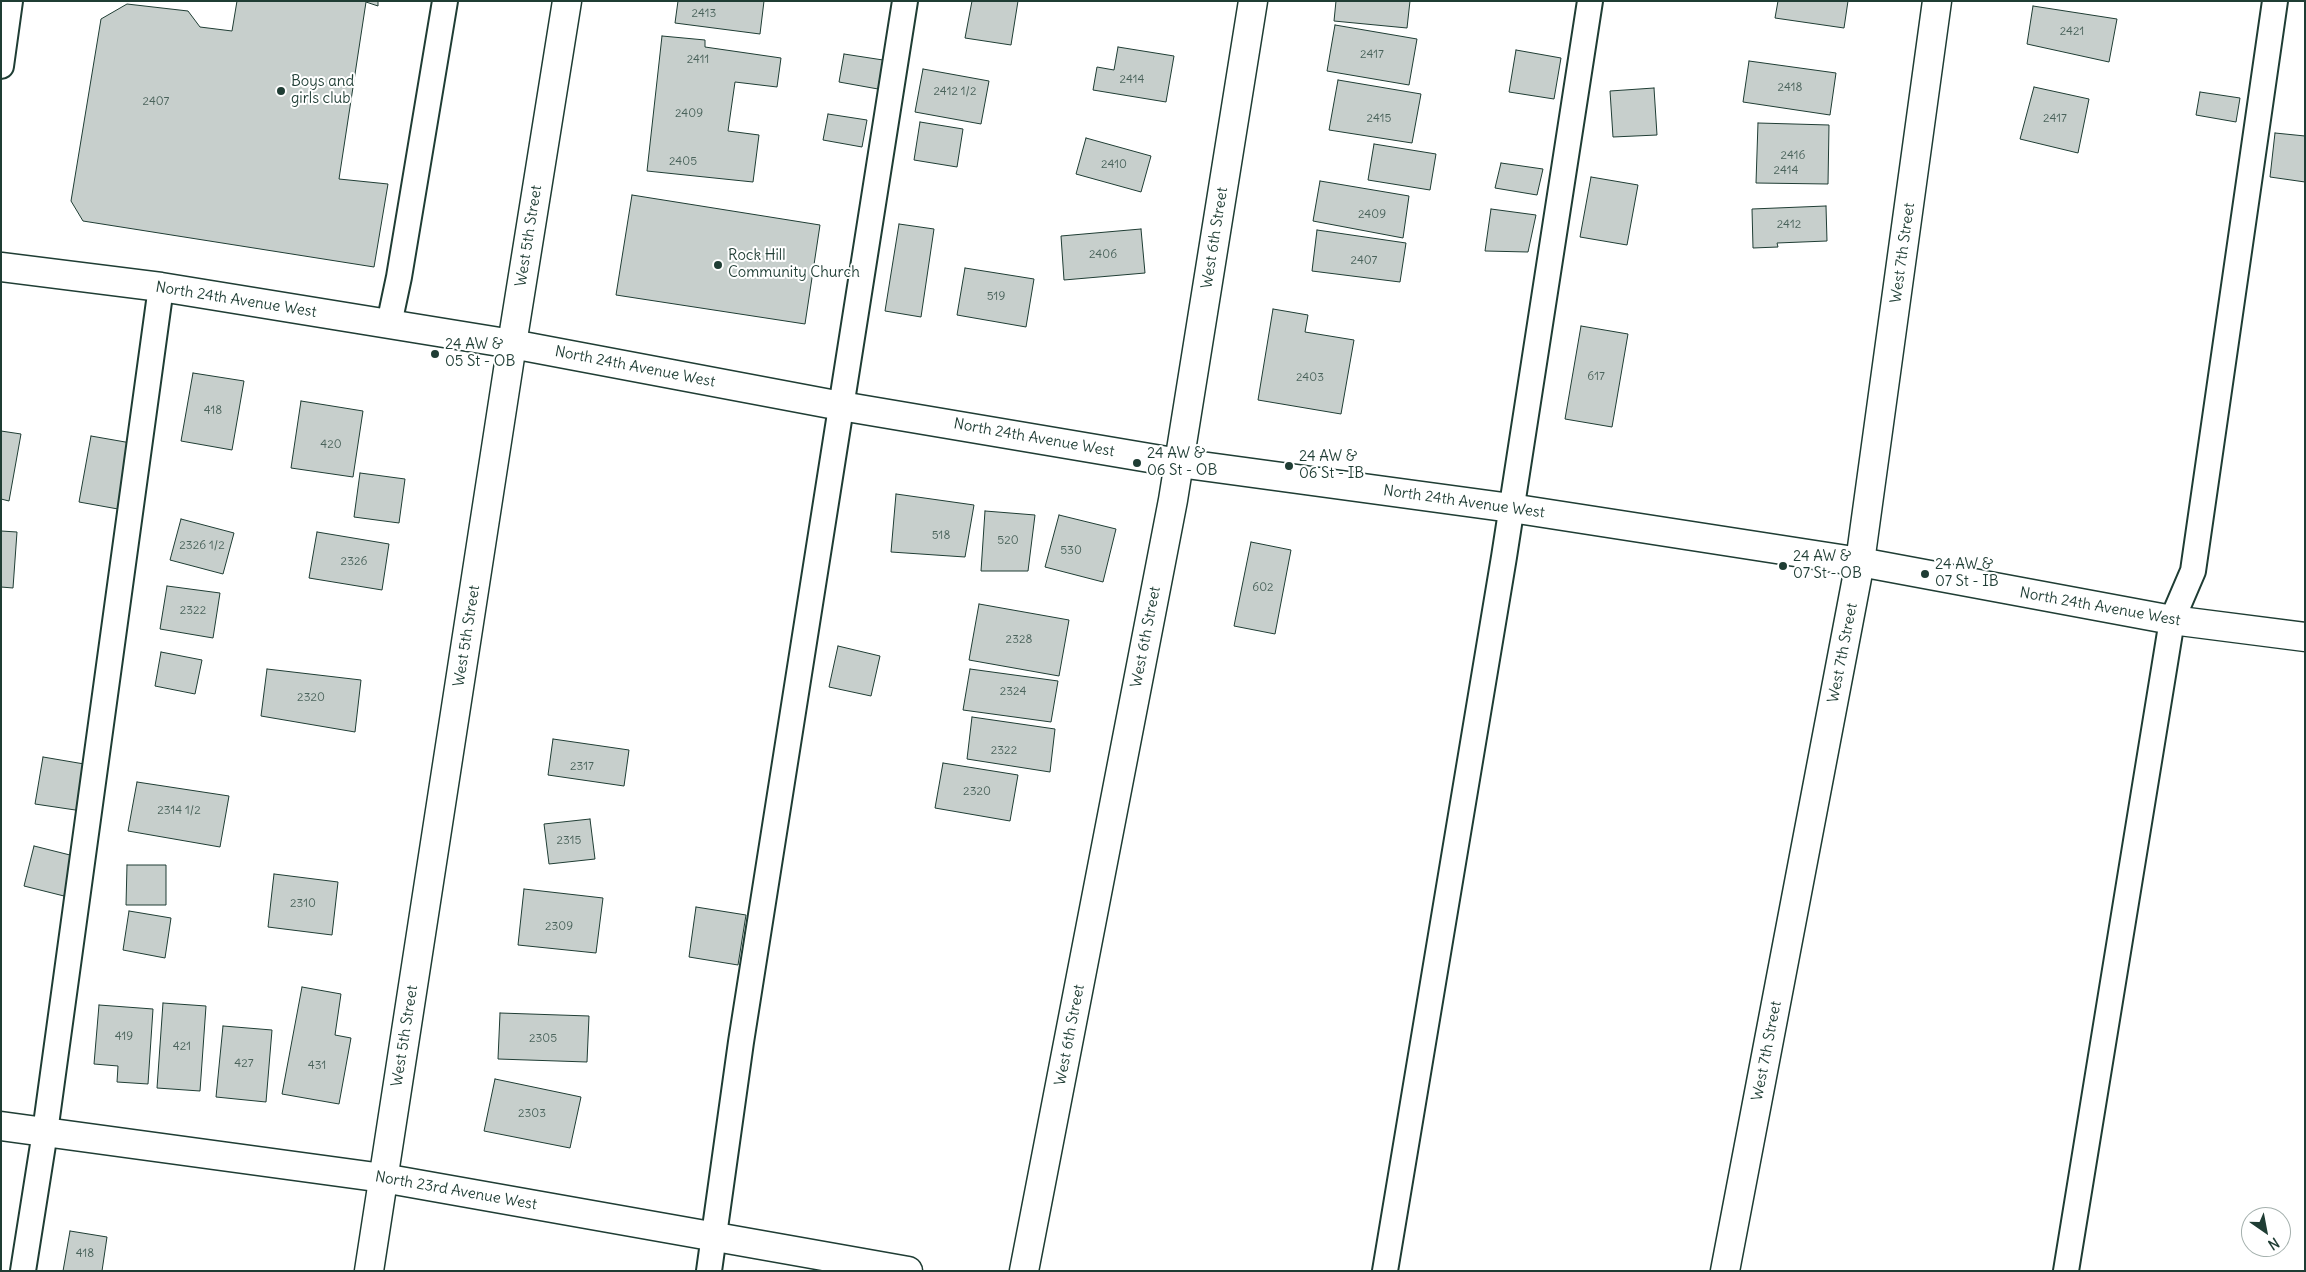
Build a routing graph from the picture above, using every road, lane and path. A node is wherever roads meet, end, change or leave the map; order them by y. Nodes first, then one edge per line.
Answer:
1 (10, 1) edge
2 (445, 1) edge
3 (567, 1) edge
4 (905, 1) edge
5 (1253, 1) edge
6 (1590, 1) edge
7 (1937, 1) edge
8 (2275, 1) edge
9 (1, 66) edge
10 (1, 267) edge
11 (161, 287) junction
12 (388, 324) junction
13 (512, 344) junction
14 (841, 406) junction
15 (1180, 463) junction
16 (1511, 508) junction
17 (1860, 562) junction
18 (2172, 620) junction
19 (2305, 637) edge
20 (1, 1126) edge
21 (45, 1132) junction
22 (383, 1178) junction
23 (714, 1236) junction
24 (23, 1271) edge
25 (370, 1271) edge
26 (709, 1271) edge
27 (908, 1271) edge
28 (1024, 1271) edge
29 (1385, 1271) edge
30 (1725, 1271) edge
31 (2066, 1271) edge

1 - 9 lane
2 - 12 lane
3 - 13 street, West 5th Street
4 - 14 lane
5 - 15 street, West 6th Street
6 - 16 lane
7 - 17 street, West 7th Street
8 - 18 lane
10 - 11 street, North 24th Avenue West
11 - 12 street, North 24th Avenue West
11 - 21 lane
12 - 13 street, North 24th Avenue West
13 - 14 street, North 24th Avenue West
13 - 22 street, West 5th Street
14 - 15 street, North 24th Avenue West
14 - 23 lane
15 - 16 street, North 24th Avenue West
15 - 28 street, West 6th Street
16 - 17 street, North 24th Avenue West
16 - 29 lane
17 - 18 street, North 24th Avenue West
17 - 30 street, West 7th Street
18 - 19 street, North 24th Avenue West
18 - 31 lane
20 - 21 street, North 23rd Avenue West
21 - 22 street, North 23rd Avenue West
21 - 24 lane
22 - 23 street, North 23rd Avenue West
22 - 25 street, West 5th Street
23 - 26 lane
23 - 27 street, North 23rd Avenue West

